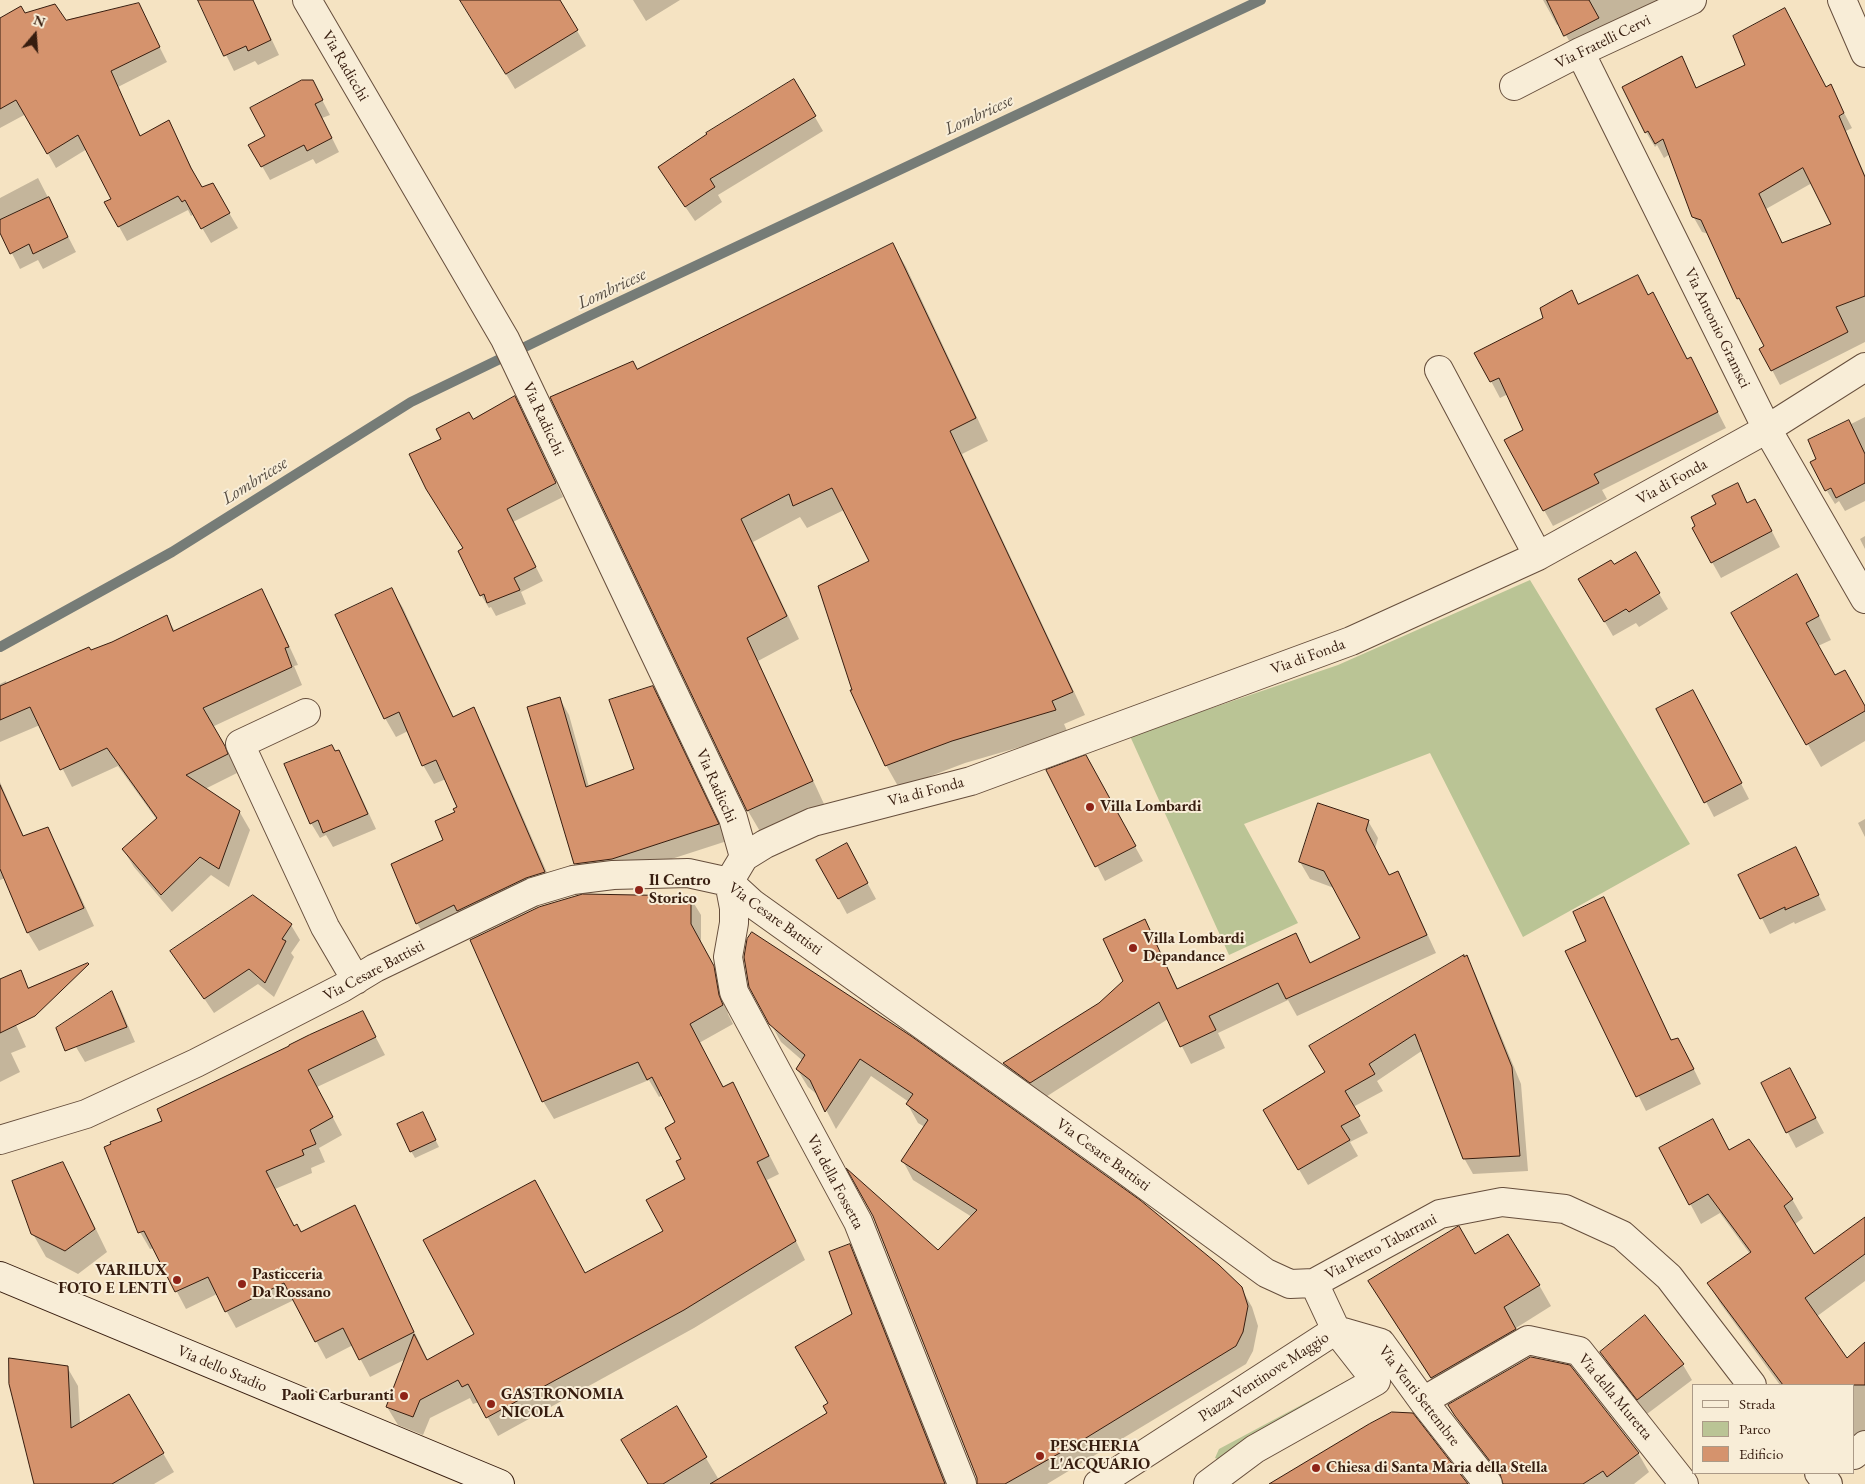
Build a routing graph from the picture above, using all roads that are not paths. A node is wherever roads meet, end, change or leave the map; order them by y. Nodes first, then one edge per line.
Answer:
1 (306, 0) edge
2 (1692, 0) edge
3 (1842, 0) edge
4 (1580, 52) junction
5 (1865, 53) edge
6 (1514, 86) dead end
7 (1865, 368) edge
8 (1439, 370) dead end
9 (1767, 429) junction
10 (1538, 556) junction
11 (1865, 599) edge
12 (306, 713) dead end
13 (744, 857) junction
14 (729, 882) junction
15 (356, 980) junction
16 (0, 1140) edge
17 (1266, 1273) joint
18 (0, 1276) edge
19 (1314, 1283) junction
20 (1336, 1330) junction
21 (1751, 1384) edge
22 (1423, 1401) junction
23 (1865, 1445) edge
24 (1855, 1454) edge
25 (500, 1484) edge
26 (962, 1484) edge
27 (1098, 1484) edge
28 (1208, 1484) edge
29 (1488, 1484) edge
30 (1684, 1484) edge

1 - 13 street, Via Radicchi
2 - 4 street, Via Fratelli Cervi
3 - 5 street
4 - 6 street, Via Fratelli Cervi
4 - 9 street, Via Antonio Gramsci
7 - 9 street, Via di Fonda
8 - 10 street
9 - 10 street, Via di Fonda
9 - 11 street, Via Antonio Gramsci
10 - 13 street, Via di Fonda
12 - 15 street
13 - 14 street, Via di Fonda
14 - 15 street, Via Cesare Battisti
14 - 17 street, Via Cesare Battisti
14 - 26 street, Via della Fossetta
15 - 16 street, Via Cesare Battisti
17 - 19 street, Via Pietro Tabarrani
18 - 25 street, Via dello Stadio
19 - 20 street
19 - 21 street, Via Pietro Tabarrani
20 - 22 street, Via Venti Settembre
20 - 27 street, Piazza Ventinove Maggio
20 - 28 street, Piazza Ventinove Maggio
22 - 29 street, Via Venti Settembre
22 - 30 street, Via della Muretta
23 - 24 street

